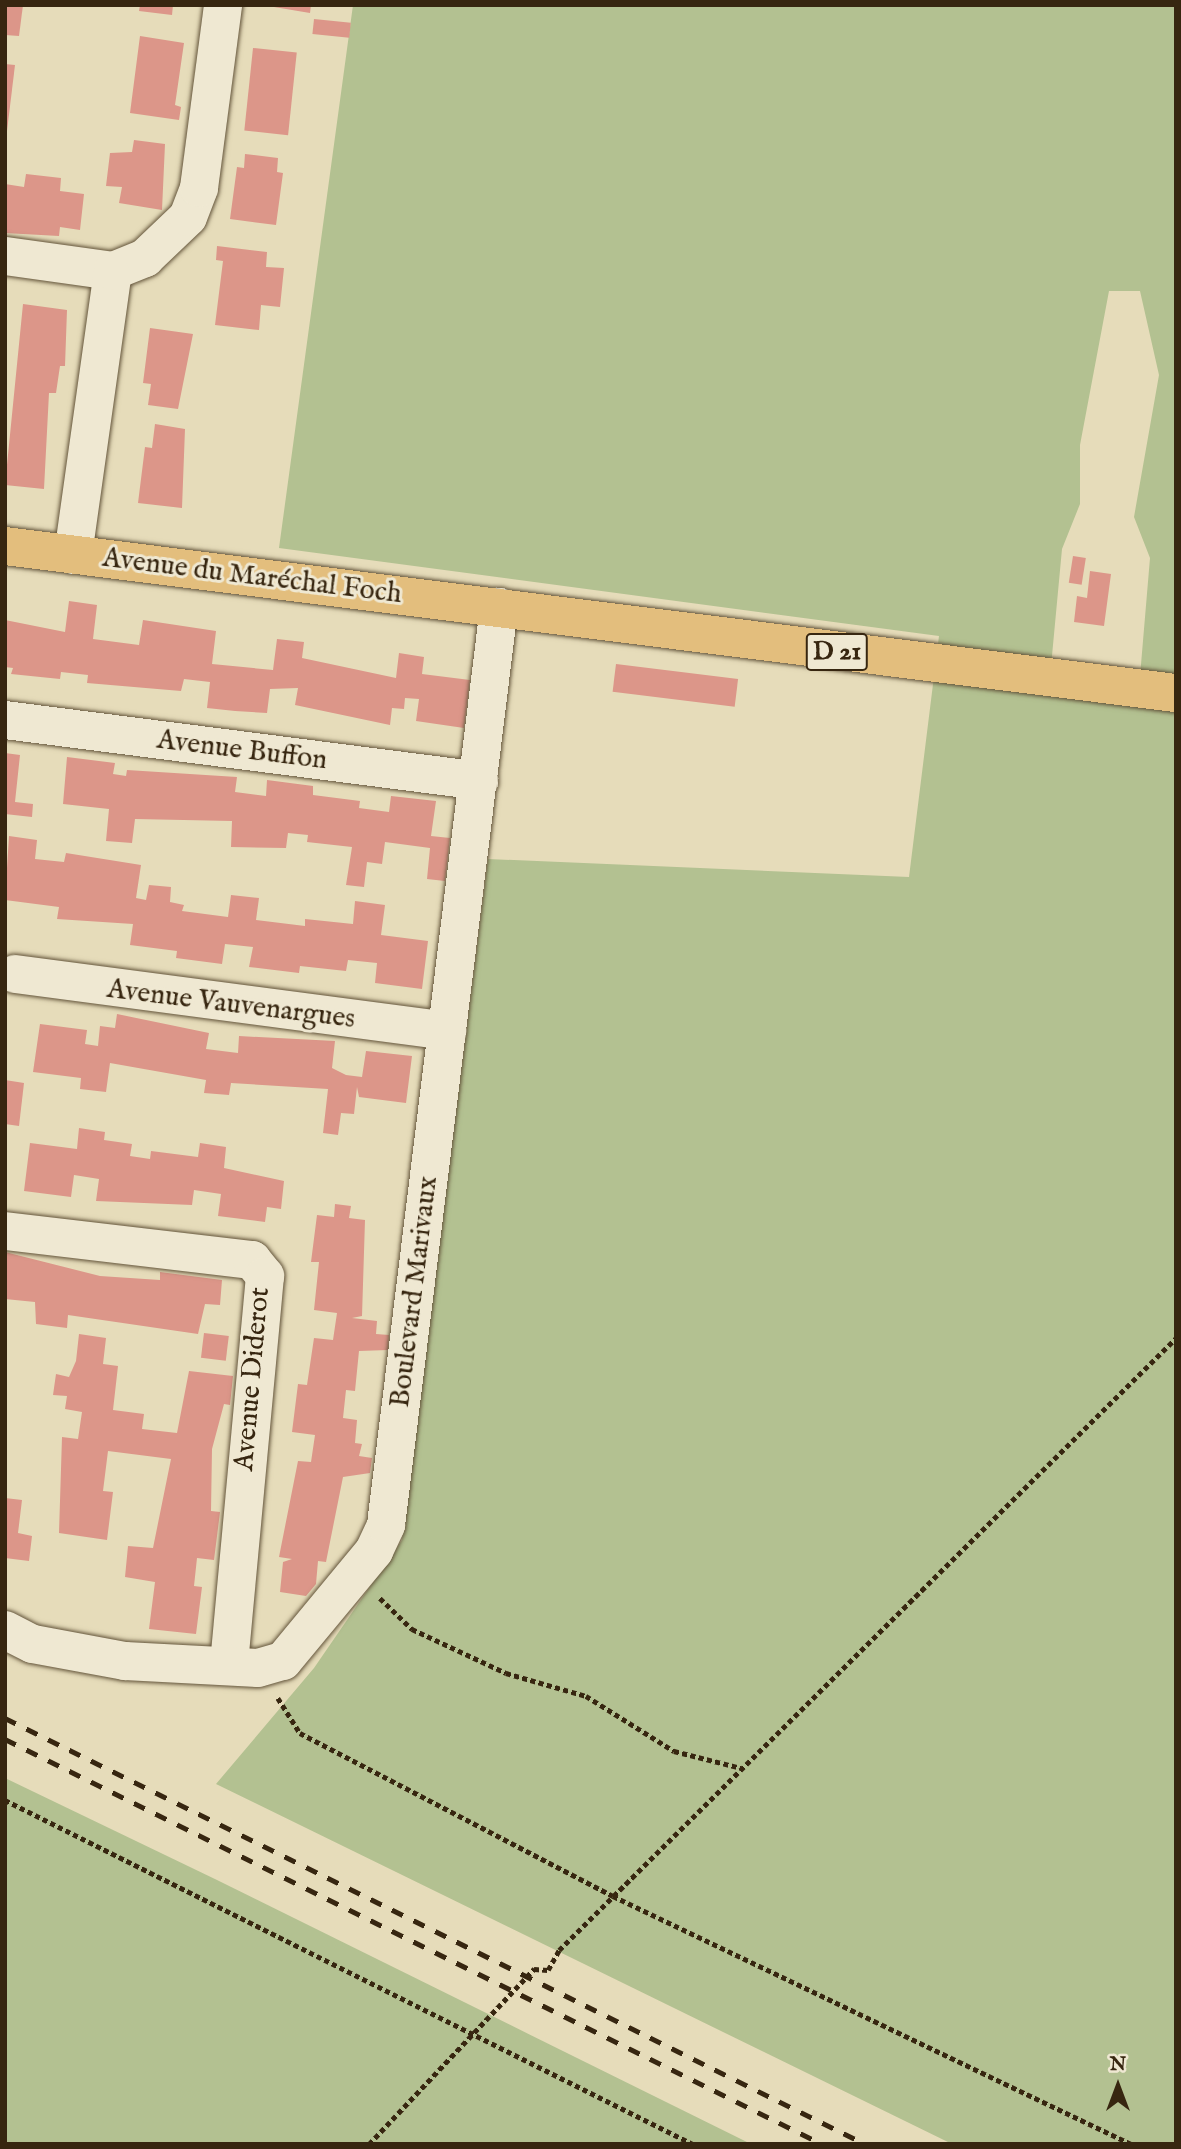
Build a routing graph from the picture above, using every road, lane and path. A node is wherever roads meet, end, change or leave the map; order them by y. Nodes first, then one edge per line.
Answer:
1 (223, 5) edge
2 (5, 256) edge
3 (113, 271) junction
4 (5, 546) edge
5 (73, 555) junction
6 (499, 607) junction
7 (1176, 693) edge
8 (5, 720) edge
9 (479, 781) junction
10 (15, 974) dead end
11 (447, 1031) junction
12 (5, 1231) edge
13 (1176, 1338) edge
14 (355, 1574) junction
15 (5, 1630) edge
16 (244, 1666) junction
17 (742, 1768) junction
18 (5, 1800) edge
19 (613, 1896) junction
20 (475, 2035) junction
21 (369, 2144) edge
22 (693, 2144) edge
23 (1131, 2144) edge

1 - 3 street
2 - 3 street
3 - 5 street
4 - 5 main road, Avenue du Maréchal Foch / D 21
5 - 6 main road, Avenue du Maréchal Foch / D 21
6 - 7 main road, D 21
6 - 9 street, Boulevard Marivaux
8 - 9 street, Avenue Buffon
9 - 11 street, Boulevard Marivaux
10 - 11 street, Avenue Vauvenargues
11 - 14 street, Boulevard Marivaux
12 - 16 street, Avenue Diderot
13 - 17 path
14 - 16 street, Boulevard Marivaux
14 - 17 path
15 - 16 street, Boulevard Marivaux
16 - 19 path
17 - 19 path
18 - 20 path
19 - 20 path
19 - 23 path
20 - 21 path
20 - 22 path

